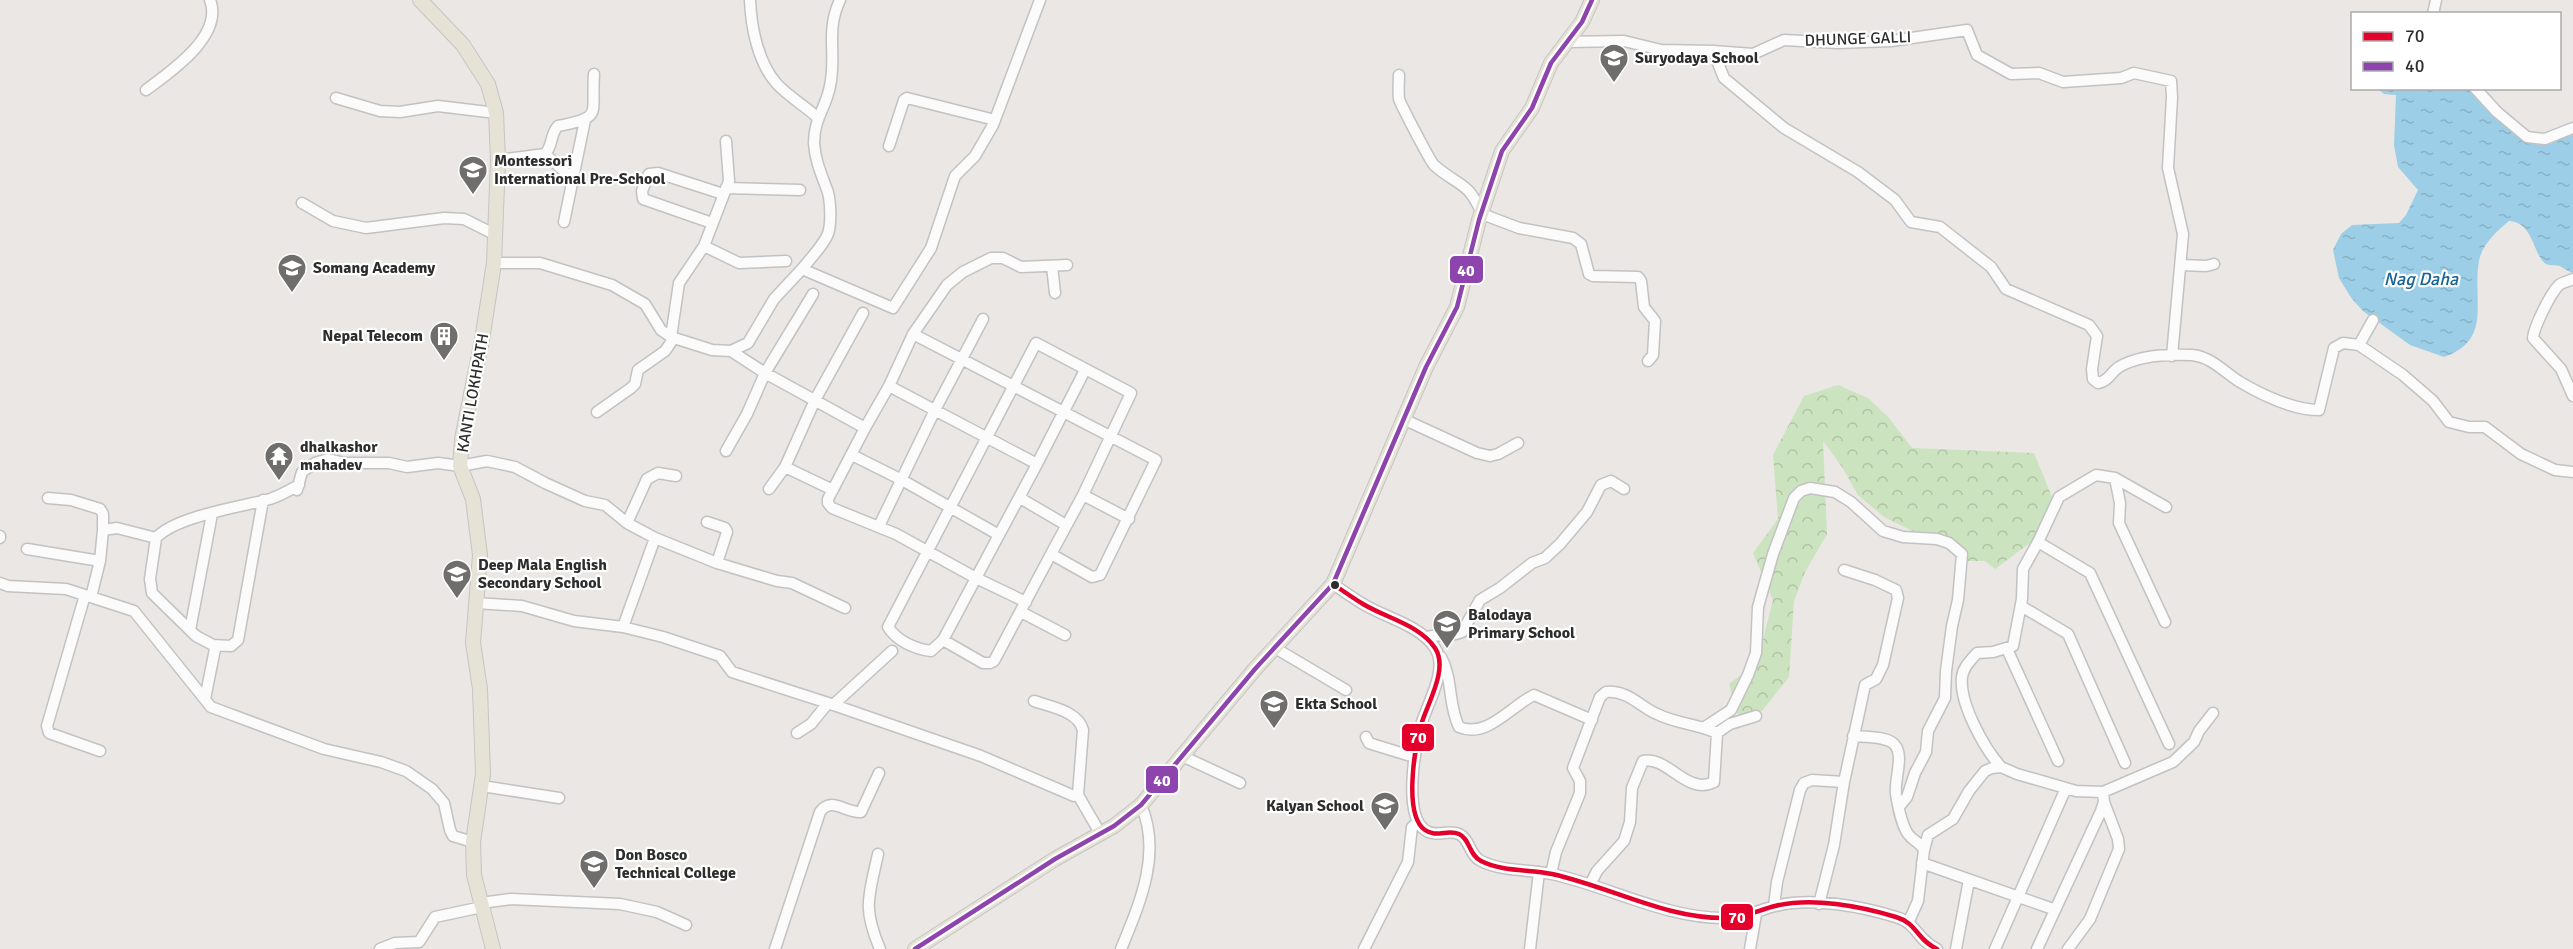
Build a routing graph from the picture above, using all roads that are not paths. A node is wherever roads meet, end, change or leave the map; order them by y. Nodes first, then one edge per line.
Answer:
1 (210, 0) edge
2 (420, 0) edge
3 (750, 0) edge
4 (840, 0) edge
5 (1040, 0) edge
6 (1592, 0) edge
7 (1566, 42) junction
8 (1713, 51) junction
9 (594, 74) dead end
10 (1399, 75) dead end
11 (146, 90) dead end
12 (2477, 90) edge
13 (336, 98) dead end
14 (496, 113) junction
15 (817, 117) junction
16 (585, 120) junction
17 (995, 120) junction
18 (2573, 128) edge
19 (726, 141) dead end
20 (890, 146) dead end
21 (545, 154) junction
22 (498, 160) junction
23 (573, 179) junction
24 (800, 190) dead end
25 (725, 191) junction
26 (302, 203) dead end
27 (1482, 214) junction
28 (564, 222) dead end
29 (712, 223) junction
30 (496, 235) junction
31 (704, 246) junction
32 (786, 261) dead end
33 (494, 263) junction
34 (2214, 264) dead end
35 (1067, 265) dead end
36 (2181, 265) junction
37 (1052, 266) junction
38 (802, 269) junction
39 (2573, 279) edge
40 (1055, 293) dead end
41 (813, 294) dead end
42 (863, 313) dead end
43 (983, 319) dead end
44 (2373, 320) dead end
45 (913, 334) junction
46 (672, 338) junction
47 (2359, 345) junction
48 (731, 351) junction
49 (2172, 356) junction
50 (962, 359) junction
51 (1648, 360) dead end
52 (1085, 369) junction
53 (765, 373) junction
54 (889, 386) junction
55 (1014, 386) junction
56 (2573, 396) edge
57 (815, 400) junction
58 (935, 410) junction
59 (1063, 411) junction
60 (597, 412) dead end
61 (1403, 419) junction
62 (865, 428) junction
63 (987, 437) junction
64 (1112, 437) junction
65 (1518, 443) dead end
66 (726, 451) dead end
67 (852, 455) junction
68 (1037, 464) junction
69 (460, 466) junction
70 (785, 466) junction
71 (2573, 472) edge
72 (676, 476) dead end
73 (2115, 478) junction
74 (902, 480) junction
75 (769, 489) dead end
76 (1624, 489) dead end
77 (833, 490) junction
78 (1083, 495) junction
79 (48, 498) dead end
80 (1020, 498) junction
81 (263, 500) junction
82 (949, 506) junction
83 (2166, 507) dead end
84 (212, 514) junction
85 (1129, 519) junction
86 (707, 522) dead end
87 (627, 523) junction
88 (1066, 525) junction
89 (879, 526) junction
90 (103, 530) junction
91 (999, 535) junction
92 (156, 538) junction
93 (655, 538) junction
94 (2038, 542) junction
95 (27, 549) dead end
96 (927, 552) junction
97 (1051, 554) junction
98 (100, 561) junction
99 (717, 563) junction
100 (1844, 570) dead end
101 (976, 578) junction
102 (0, 583) edge
103 (1333, 584) junction
104 (88, 596) junction
105 (476, 603) junction
106 (2021, 606) junction
107 (1023, 607) junction
108 (845, 608) dead end
109 (2164, 622) dead end
110 (623, 627) junction
111 (190, 630) junction
112 (1065, 635) dead end
113 (1427, 637) junction
114 (943, 640) junction
115 (213, 645) junction
116 (1275, 648) junction
117 (2007, 649) junction
118 (892, 651) dead end
119 (1440, 657) junction
120 (1346, 690) dead end
121 (205, 699) junction
122 (1034, 701) dead end
123 (830, 704) junction
124 (2214, 713) dead end
125 (1756, 716) dead end
126 (1592, 720) junction
127 (1705, 727) junction
128 (797, 733) dead end
129 (1717, 733) junction
130 (1853, 736) junction
131 (1366, 737) dead end
132 (2169, 744) dead end
133 (100, 751) dead end
134 (1182, 756) junction
135 (1414, 757) junction
136 (2058, 762) dead end
137 (2125, 763) dead end
138 (2001, 767) junction
139 (879, 773) dead end
140 (1844, 782) junction
141 (1240, 783) dead end
142 (482, 786) junction
143 (2066, 788) junction
144 (1078, 795) junction
145 (2104, 797) junction
146 (559, 798) dead end
147 (1141, 805) junction
148 (1899, 807) junction
149 (1418, 822) junction
150 (1100, 833) junction
151 (472, 842) junction
152 (1924, 850) junction
153 (878, 854) dead end
154 (1922, 862) junction
155 (1539, 872) junction
156 (1551, 874) junction
157 (1968, 880) junction
158 (1591, 884) junction
159 (2019, 896) junction
160 (1819, 904) junction
161 (481, 905) junction
162 (1774, 906) junction
163 (2053, 909) junction
164 (1756, 914) junction
165 (1909, 921) junction
166 (686, 925) dead end
167 (413, 946) edge
168 (380, 949) edge
169 (493, 949) edge
170 (775, 949) edge
171 (880, 949) edge
172 (915, 949) edge
173 (1121, 949) edge
174 (1364, 949) edge
175 (1530, 949) edge
176 (1750, 949) edge
177 (1936, 949) edge
178 (1956, 949) edge
179 (1995, 949) edge
180 (2037, 949) edge
181 (2068, 949) edge

1 - 11 street
2 - 14 main road, KANTI LOKHPATH
3 - 15 street
4 - 15 street
5 - 17 street
6 - 7 main road
7 - 8 street
7 - 27 main road
8 - 36 street, DHUNGE GALLI
8 - 49 street
9 - 16 street
10 - 27 street
12 - 18 street
13 - 14 street
14 - 22 main road, KANTI LOKHPATH
15 - 38 street
16 - 21 street
16 - 23 street
17 - 20 street
17 - 38 street
19 - 25 street
21 - 22 street
21 - 23 street
22 - 30 main road, KANTI LOKHPATH
23 - 28 street
24 - 25 street
25 - 29 street
25 - 29 street
26 - 30 street
27 - 51 street
27 - 61 main road
29 - 31 street
30 - 33 main road, KANTI LOKHPATH
31 - 32 street
31 - 46 street
33 - 46 street
33 - 69 main road, KANTI LOKHPATH
34 - 36 street
35 - 37 street
36 - 49 street, DHUNGE GALLI
37 - 40 street
37 - 45 street
38 - 48 street
39 - 56 street
41 - 53 street
42 - 57 street
43 - 50 street
44 - 47 street
45 - 50 street
45 - 54 street
46 - 48 street
46 - 60 street
47 - 49 street
47 - 71 street
48 - 53 street
50 - 55 street
50 - 58 street
52 - 55 street
52 - 59 street
52 - 64 street
53 - 57 street
53 - 66 street
54 - 58 street
54 - 62 street
55 - 59 street
55 - 63 street
57 - 62 street
57 - 70 street
58 - 63 street
58 - 74 street
59 - 64 street
59 - 68 street
61 - 65 street
61 - 103 main road
62 - 67 street
63 - 68 street
63 - 82 street
64 - 78 street
64 - 85 street
67 - 74 street
67 - 77 street
68 - 80 street
69 - 81 street
69 - 87 street
69 - 105 main road, KANTI LOKHPATH
70 - 75 street
70 - 77 street
72 - 87 street
73 - 83 street
73 - 94 street
73 - 109 street
74 - 82 street
74 - 89 street
76 - 113 street
77 - 89 street
78 - 85 street
78 - 88 street
79 - 90 street
80 - 88 street
80 - 91 street
81 - 84 street
81 - 115 street
82 - 91 street
82 - 96 street
84 - 92 street
84 - 111 street
85 - 97 street
86 - 99 street
87 - 93 street
88 - 97 street
89 - 96 street
90 - 92 street
90 - 98 street
91 - 101 street
92 - 111 street
93 - 99 street
93 - 110 street
94 - 106 street
94 - 132 street
95 - 98 street
96 - 101 street
96 - 114 street
97 - 107 street
98 - 104 street
99 - 108 street
100 - 130 street
101 - 107 street
101 - 114 street
102 - 104 street
103 - 113 street
103 - 116 main road
104 - 121 street
104 - 133 street
105 - 110 street
105 - 142 main road, KANTI LOKHPATH
106 - 117 street
106 - 137 street
107 - 112 street
107 - 114 street
110 - 123 street
111 - 115 street
113 - 119 street
115 - 121 street
116 - 120 street
116 - 134 main road
117 - 136 street
117 - 138 street
118 - 123 street
119 - 126 street
119 - 135 street
121 - 151 street
122 - 144 street
123 - 128 street
123 - 144 street
124 - 145 street
125 - 129 street
126 - 127 street
126 - 156 street
127 - 129 street
127 - 148 street
129 - 158 street
130 - 140 street
130 - 148 street
131 - 135 street
134 - 141 street
134 - 147 main road
135 - 149 street
138 - 143 street
138 - 152 street
139 - 170 street
140 - 160 street
140 - 162 street
142 - 146 street
142 - 151 main road, KANTI LOKHPATH
143 - 145 street
143 - 159 street
144 - 150 street
145 - 163 street
145 - 181 street
147 - 150 main road
147 - 173 street
148 - 152 street
149 - 155 street
149 - 174 street
150 - 172 main road
151 - 161 main road, KANTI LOKHPATH
152 - 154 street
153 - 171 street
154 - 157 street
154 - 165 street
155 - 156 street
155 - 175 street
156 - 158 street
157 - 159 street
157 - 178 street
158 - 164 street
159 - 163 street
159 - 179 street
160 - 162 street
160 - 165 street
161 - 166 street
161 - 167 street
161 - 169 main road, KANTI LOKHPATH
162 - 164 street
163 - 180 street
164 - 176 street
165 - 177 street
167 - 168 street

